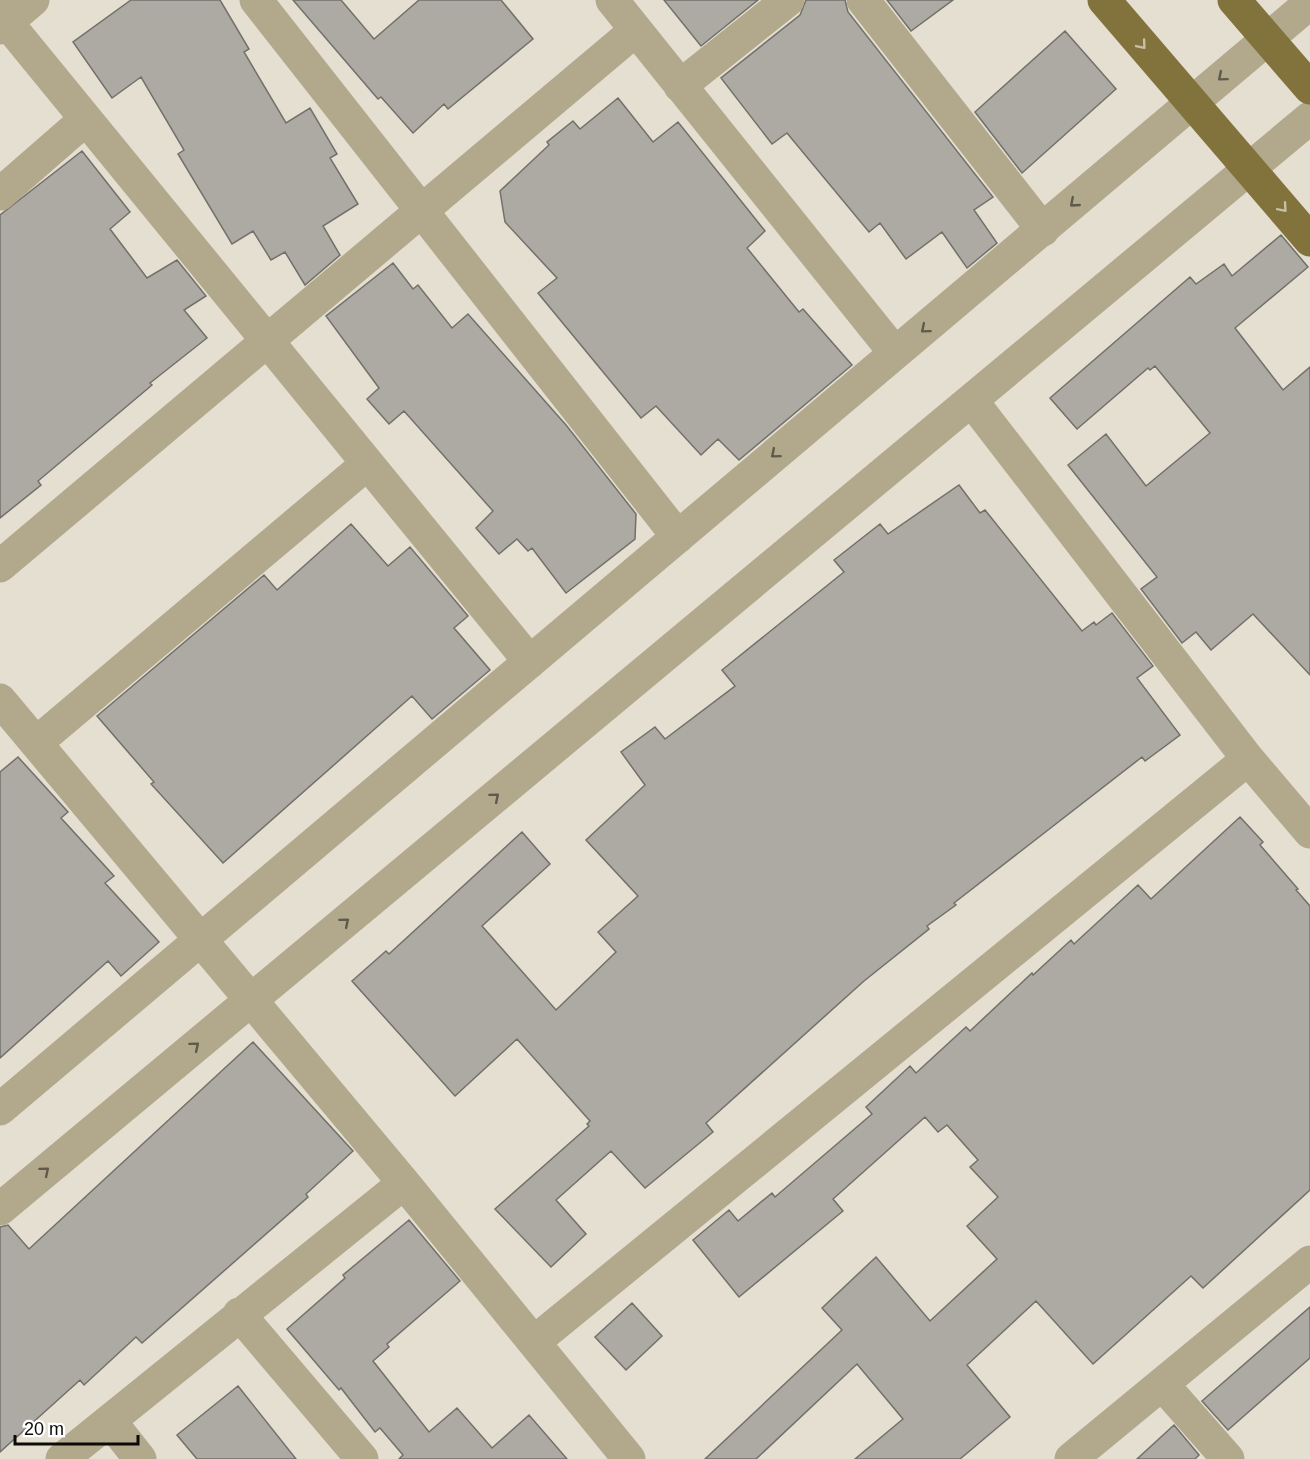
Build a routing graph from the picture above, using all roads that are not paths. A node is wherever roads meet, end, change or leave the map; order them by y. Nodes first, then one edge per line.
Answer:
1 (33, 0) edge
2 (256, 0) edge
3 (612, 0) edge
4 (788, 0) edge
5 (863, 0) edge
6 (1104, 0) edge
7 (1234, 0) edge
8 (1310, 3) edge
9 (2, 22) edge
10 (636, 30) junction
11 (1267, 39) junction
12 (680, 86) junction
13 (1310, 88) edge
14 (1191, 103) junction
15 (1310, 118) edge
16 (86, 119) junction
17 (1250, 170) junction
18 (0, 194) edge
19 (422, 210) junction
20 (1043, 230) junction
21 (1310, 240) edge
22 (267, 341) junction
23 (895, 353) junction
24 (972, 401) junction
25 (367, 464) junction
26 (678, 537) junction
27 (0, 566) edge
28 (530, 662) junction
29 (0, 700) edge
30 (36, 743) junction
31 (1248, 759) junction
32 (1310, 832) edge
33 (199, 941) junction
34 (251, 1000) junction
35 (0, 1109) edge
36 (404, 1183) junction
37 (0, 1209) edge
38 (1310, 1262) edge
39 (239, 1314) junction
40 (534, 1342) junction
41 (1163, 1385) junction
42 (110, 1421) junction
43 (62, 1459) edge
44 (140, 1459) edge
45 (362, 1459) edge
46 (628, 1459) edge
47 (1071, 1459) edge
48 (1228, 1459) edge

1 - 9 street
2 - 19 street
3 - 10 street
4 - 12 street
5 - 20 street
6 -> 14 main road
7 - 11 main road
8 - 11 street
9 - 16 street
10 - 12 street
10 - 19 street
11 - 13 main road
11 -> 14 street
12 - 23 street
14 - 17 main road
14 -> 20 street
15 - 17 street
16 - 18 street
16 - 22 street
17 -> 21 main road
17 - 24 street
19 - 22 street
19 - 26 street
20 -> 23 street
22 - 25 street
22 - 27 street
23 -> 26 street
24 - 31 street
34 -> 24 street
25 - 28 street
25 - 30 street
26 - 28 street
28 - 33 street
29 - 30 street
30 - 33 street
31 - 32 street
31 - 40 street
33 - 34 street
33 - 35 street
34 - 36 street
37 -> 34 street
36 - 39 street
36 - 40 street
38 - 41 street
39 - 42 street
39 - 45 street
40 - 46 street
41 - 47 street
41 - 48 street
42 - 43 street
42 - 44 street

